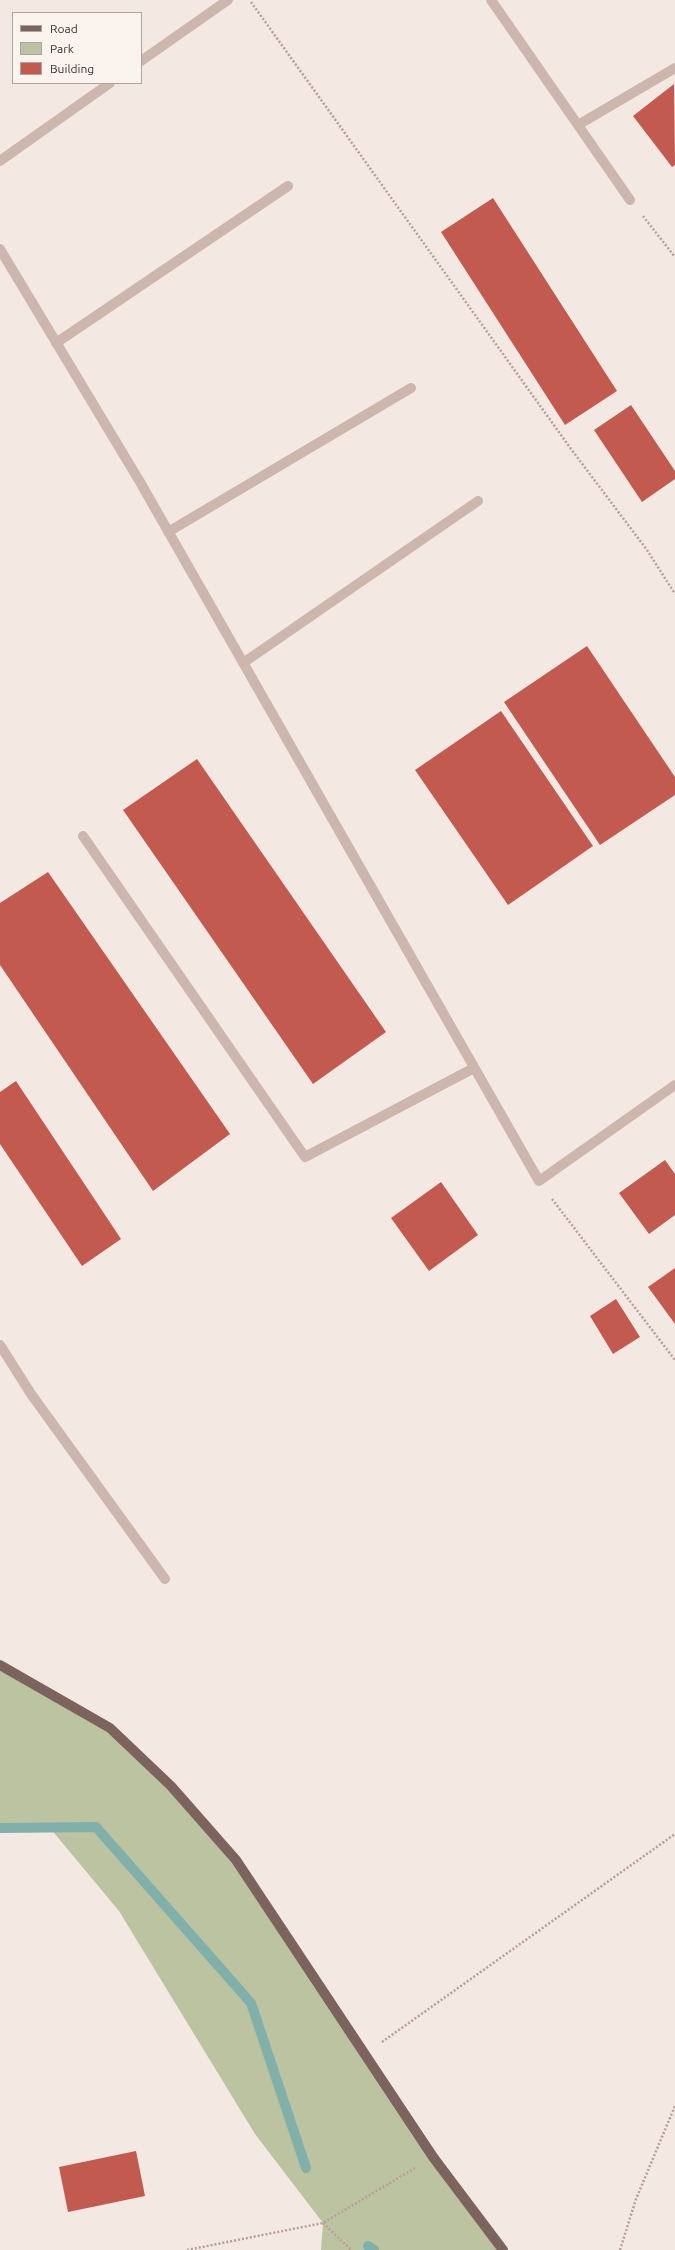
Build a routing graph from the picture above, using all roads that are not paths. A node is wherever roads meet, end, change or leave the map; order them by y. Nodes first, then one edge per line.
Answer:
1 (228, 0) edge
2 (491, 0) edge
3 (142, 60) edge
4 (675, 68) edge
5 (109, 84) edge
6 (578, 125) junction
7 (0, 161) edge
8 (288, 186) dead end
9 (630, 200) road end
10 (0, 249) edge
11 (56, 343) junction
12 (411, 388) dead end
13 (478, 500) dead end
14 (168, 532) junction
15 (243, 663) junction
16 (83, 836) dead end
17 (474, 1068) junction
18 (675, 1084) edge
19 (0, 1345) edge
20 (165, 1579) dead end
21 (0, 1665) edge
22 (503, 2250) edge

1 - 3 street
2 - 6 street
4 - 6 street
5 - 7 street
6 - 9 street
8 - 11 street
10 - 11 street
11 - 14 street
12 - 14 street
13 - 15 street
14 - 15 street
15 - 17 street
16 - 17 street
17 - 18 street
19 - 20 street
21 - 22 main road

